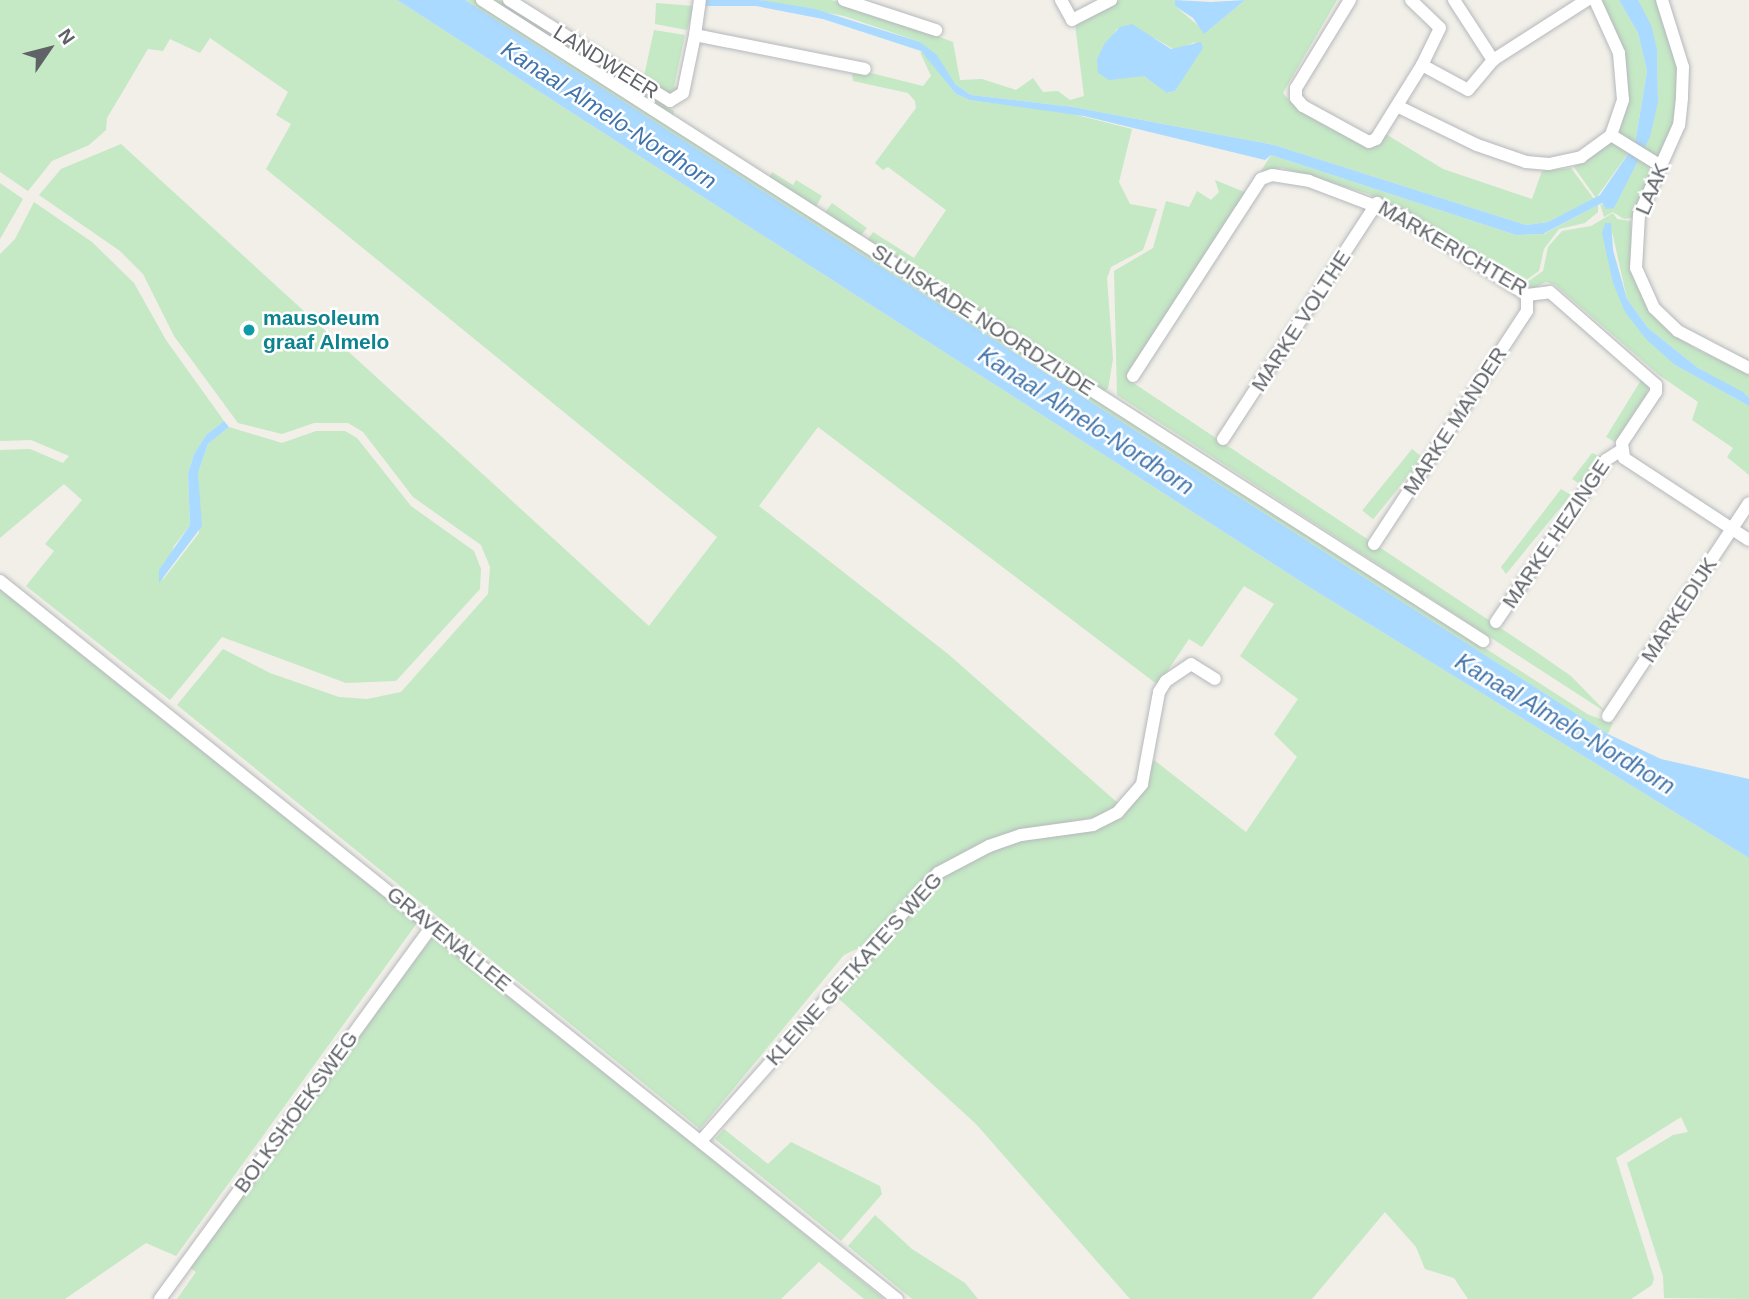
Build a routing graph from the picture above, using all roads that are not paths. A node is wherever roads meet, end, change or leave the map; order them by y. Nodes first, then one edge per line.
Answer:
1 (482, 0) edge
2 (509, 0) edge
3 (700, 0) edge
4 (844, 0) edge
5 (1061, 0) edge
6 (1111, 0) edge
7 (1350, 0) edge
8 (1454, 0) edge
9 (1587, 0) edge
10 (1595, 0) edge
11 (1662, 0) edge
12 (1417, 2) edge
13 (936, 30) dead end
14 (695, 35) junction
15 (1493, 60) junction
16 (1422, 65) junction
17 (864, 69) dead end
18 (1397, 106) junction
19 (1611, 135) junction
20 (1661, 166) junction
21 (1377, 203) junction
22 (1527, 295) junction
23 (1749, 368) edge
24 (1133, 376) dead end
25 (1223, 439) dead end
26 (1620, 451) junction
27 (1749, 503) edge
28 (1732, 530) junction
29 (1749, 540) edge
30 (1374, 544) dead end
31 (0, 581) edge
32 (1496, 622) dead end
33 (1483, 641) dead end
34 (1215, 680) dead end
35 (1608, 716) dead end
36 (432, 926) junction
37 (701, 1141) junction
38 (160, 1299) edge
39 (897, 1299) edge

1 - 33 street, SLUISKADE NOORDZIJDE
2 - 14 street, LANDWEER
3 - 14 street
4 - 13 street
5 - 6 street
7 - 18 street
8 - 15 street
9 - 15 street
10 - 19 street
11 - 20 street, LAAK
12 - 16 street
14 - 17 street
15 - 16 street
16 - 18 street
18 - 19 street
19 - 20 street
20 - 23 street, LAAK
21 - 22 street, MARKERICHTER
21 - 24 street, MARKERICHTER
21 - 25 street, MARKE VOLTHE
22 - 26 street, MARKERICHTER
22 - 30 street, MARKE MANDER
26 - 28 street
26 - 32 street, MARKE HEZINGE
27 - 28 street, MARKEDIJK
28 - 29 street
28 - 35 street, MARKEDIJK
31 - 36 street, GRAVENALLEE
34 - 37 street, KLEINE GETKATE'S WEG
36 - 37 street, GRAVENALLEE
36 - 38 street, BOLKSHOEKSWEG
37 - 39 street, GRAVENALLEE

